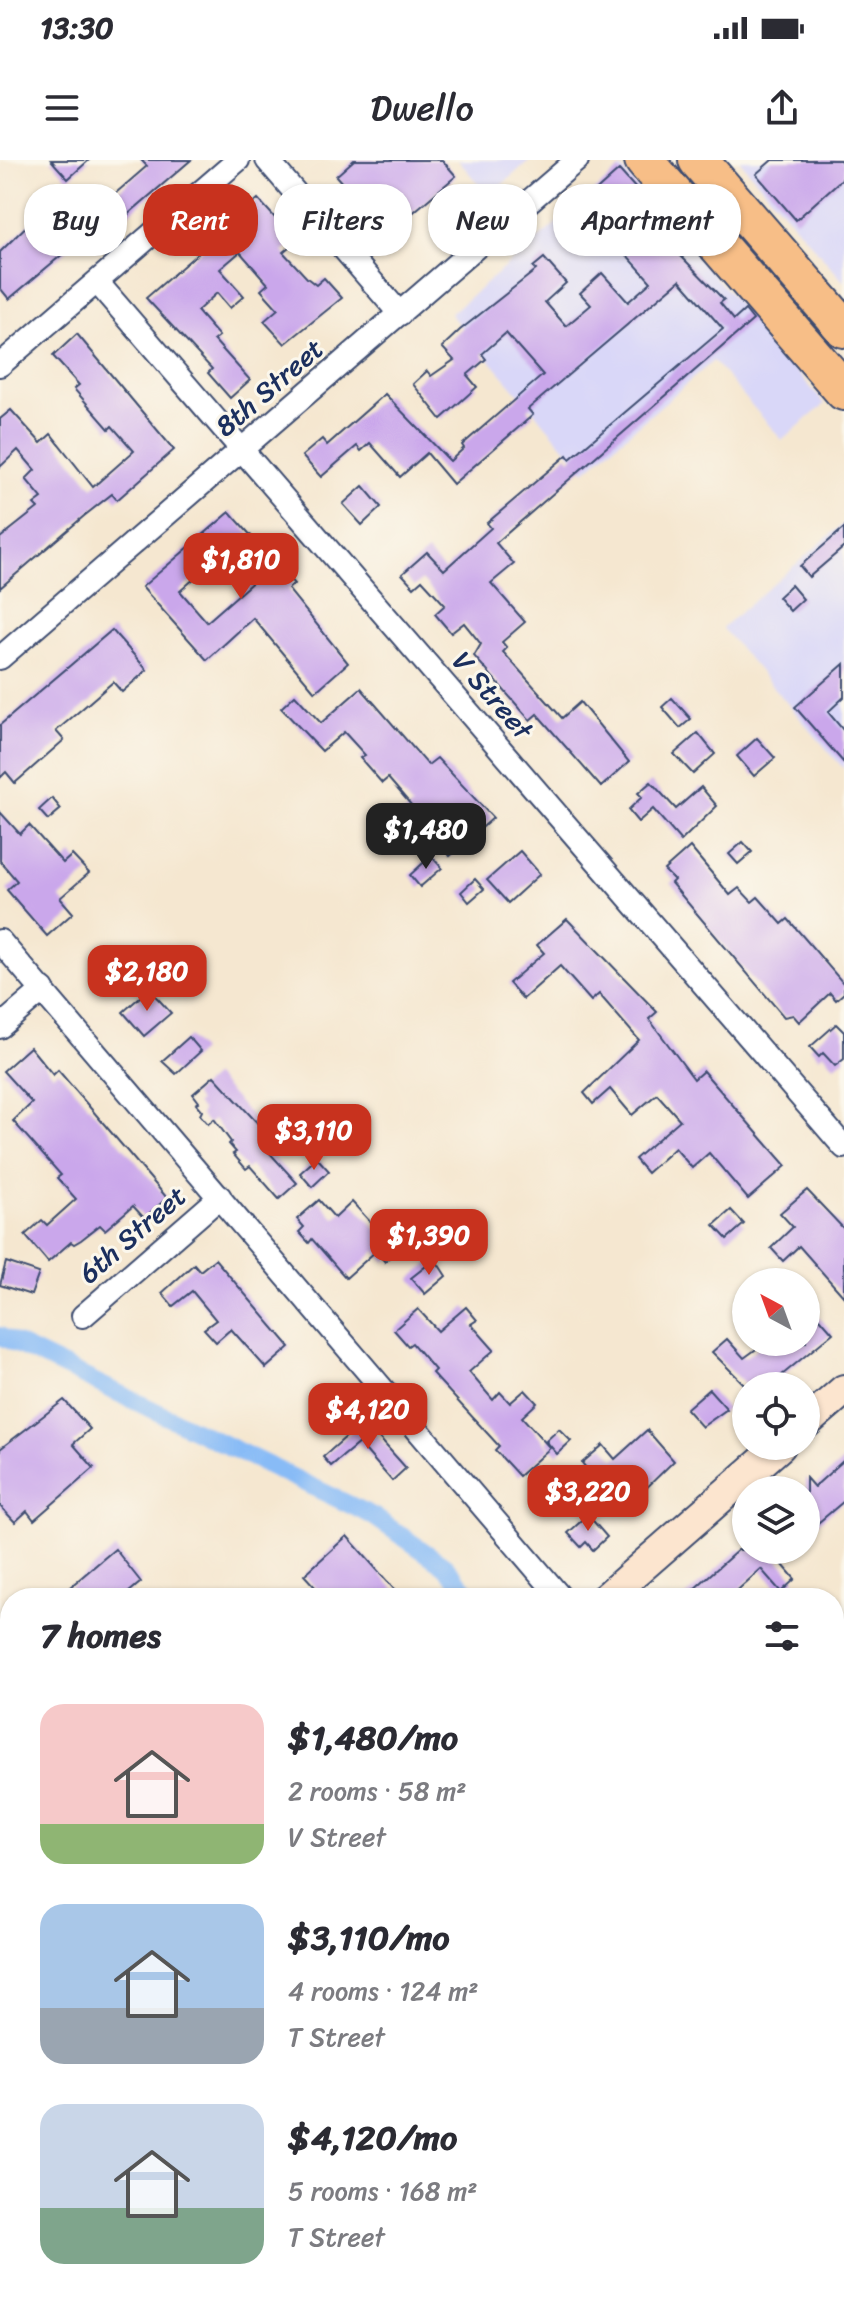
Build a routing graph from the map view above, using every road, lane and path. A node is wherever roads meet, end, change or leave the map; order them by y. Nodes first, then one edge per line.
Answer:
1 (238, 160) edge
2 (267, 160) edge
3 (577, 160) edge
4 (644, 160) edge
5 (671, 160) edge
6 (698, 160) edge
7 (766, 237) junction
8 (97, 282) junction
9 (400, 314) junction
10 (842, 323) edge
11 (0, 365) edge
12 (844, 391) edge
13 (241, 450) junction
14 (0, 658) edge
15 (0, 941) edge
16 (43, 990) junction
17 (0, 1027) edge
18 (844, 1147) edge
19 (220, 1197) junction
20 (83, 1316) dead end
21 (844, 1390) edge
22 (820, 1411) edge
23 (764, 1460) edge
24 (552, 1588) edge
25 (617, 1588) edge

1 - 8 street
2 - 9 street
3 - 9 street, 8th Street
4 - 12 highway
5 - 7 highway
6 - 7 highway
7 - 10 highway
8 - 11 street
8 - 13 street, V Street
9 - 13 street, 8th Street
13 - 14 street, 8th Street
13 - 18 street, V Street
15 - 16 street
16 - 17 street
16 - 19 street
19 - 20 street, 6th Street
19 - 24 street
21 - 22 street
23 - 25 street

